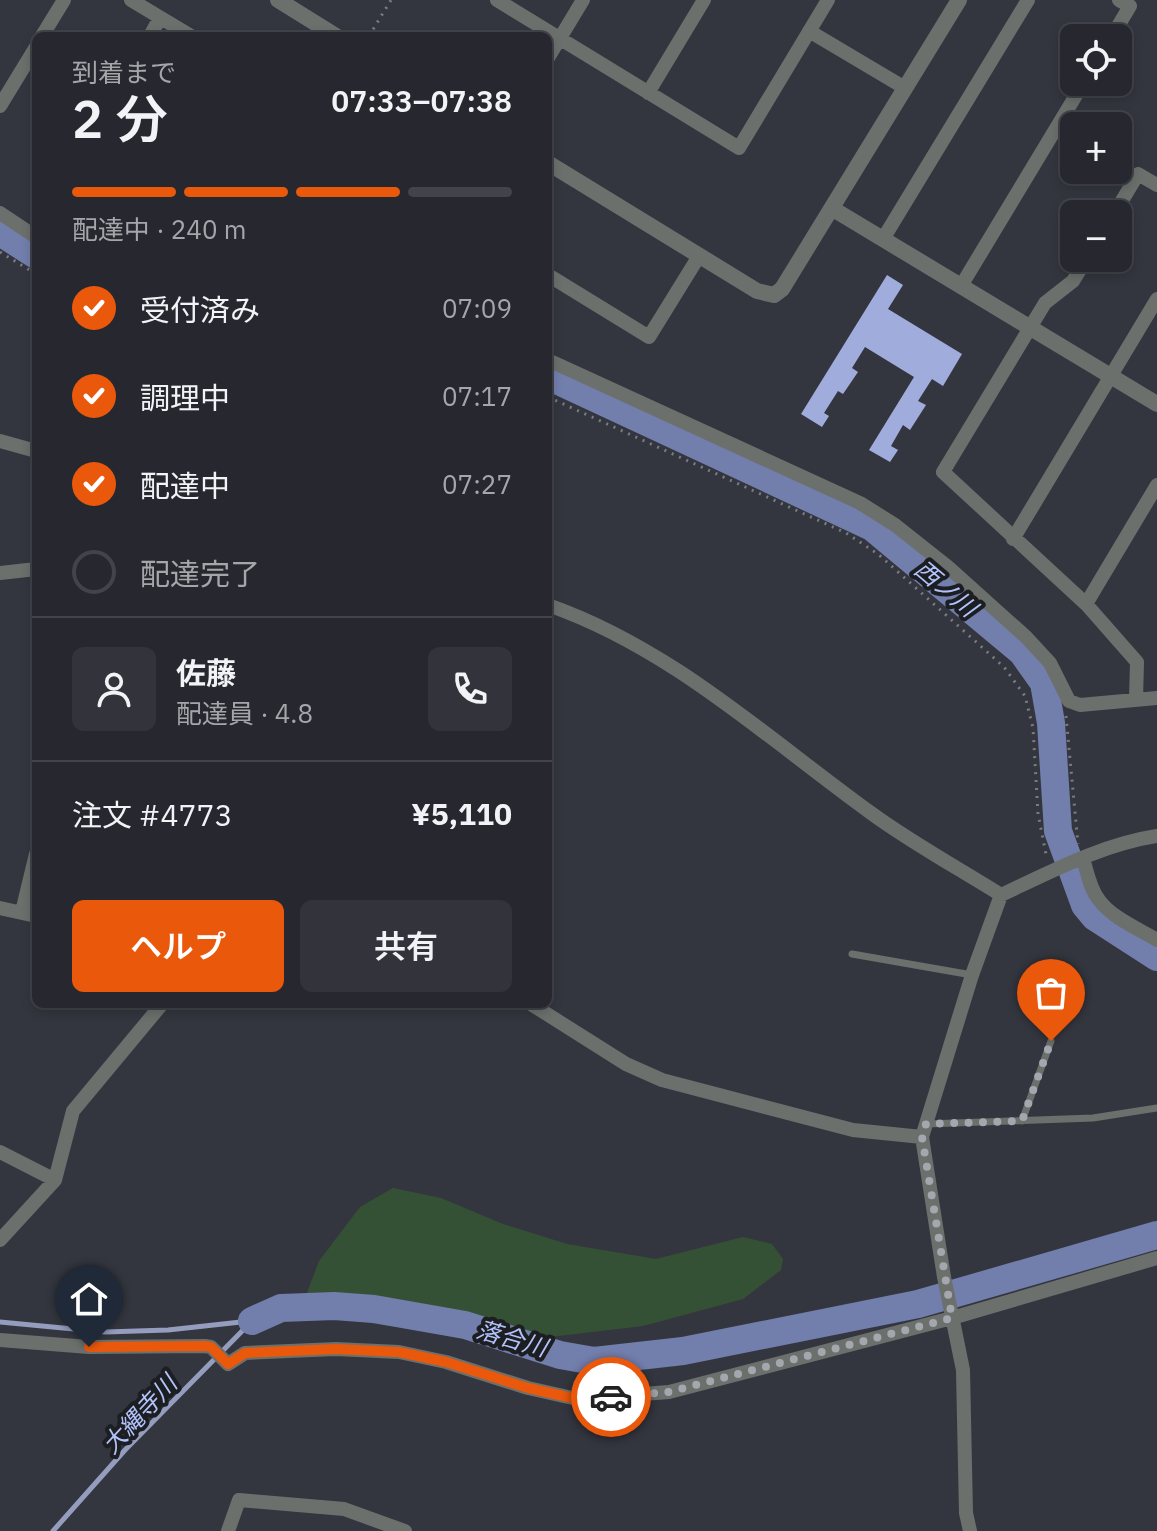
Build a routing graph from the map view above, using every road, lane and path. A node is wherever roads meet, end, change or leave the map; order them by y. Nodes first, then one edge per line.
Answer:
1 (64, 0) edge
2 (131, 0) edge
3 (278, 0) edge
4 (391, 0) edge
5 (497, 0) edge
6 (583, 0) edge
7 (704, 0) edge
8 (828, 0) edge
9 (959, 0) edge
10 (1028, 0) edge
11 (1119, 0) edge
12 (160, 18) junction
13 (1119, 24) edge
14 (809, 31) junction
15 (44, 32) edge
16 (152, 32) edge
17 (184, 32) edge
18 (330, 32) edge
19 (371, 32) edge
20 (550, 32) edge
21 (552, 33) edge
22 (560, 38) junction
23 (552, 51) edge
24 (32, 54) edge
25 (905, 88) junction
26 (648, 93) junction
27 (1076, 96) edge
28 (0, 106) edge
29 (552, 165) edge
30 (1157, 185) edge
31 (1122, 200) edge
32 (833, 209) junction
33 (0, 213) edge
34 (32, 231) edge
35 (883, 239) junction
36 (0, 252) edge
37 (699, 256) junction
38 (32, 272) edge
39 (1078, 272) edge
40 (552, 277) edge
41 (961, 286) junction
42 (1157, 299) edge
43 (1029, 327) junction
44 (552, 362) edge
45 (1110, 375) junction
46 (552, 399) edge
47 (1157, 404) edge
48 (0, 441) edge
49 (32, 450) edge
50 (1157, 485) edge
51 (1013, 539) junction
52 (32, 569) edge
53 (0, 573) edge
54 (1086, 604) junction
55 (552, 606) edge
56 (1157, 698) edge
57 (1136, 699) junction
58 (1069, 701) junction
59 (1157, 836) edge
60 (1067, 865) junction
61 (32, 888) edge
62 (1001, 895) junction
63 (0, 908) edge
64 (29, 914) edge
65 (1157, 940) edge
66 (852, 954) dead end
67 (972, 975) junction
68 (159, 1008) edge
69 (537, 1008) edge
70 (1051, 1041) dead end
71 (1157, 1108) edge
72 (1022, 1121) junction
73 (924, 1130) junction
74 (0, 1152) edge
75 (55, 1180) junction
76 (0, 1240) edge
77 (1157, 1258) edge
78 (952, 1315) junction
79 (0, 1340) edge
80 (228, 1531) edge
81 (405, 1531) edge
82 (970, 1531) edge

1 - 15 street
2 - 12 street
3 - 18 street
4 - 19 path
5 - 20 street
6 - 22 street
7 - 26 street
8 - 14 street
9 - 25 street
10 - 35 street
11 - 13 street
12 - 16 street
12 - 17 street
14 - 25 street
14 - 26 street
21 - 22 street
22 - 23 street
22 - 26 street
24 - 28 street
25 - 32 street
27 - 41 street
29 - 37 street
30 - 31 street
32 - 35 street
32 - 37 street
33 - 34 street
35 - 41 street
36 - 38 path
37 - 40 street
39 - 43 street
41 - 43 street
42 - 45 street
43 - 45 street
43 - 51 street
44 - 58 street
45 - 47 street
45 - 51 street
46 - 60 path
48 - 49 street
50 - 54 street
51 - 54 street
52 - 53 street
54 - 57 street
55 - 62 street
56 - 57 street
57 - 58 street
58 - 60 path
59 - 60 street
60 - 62 street
60 - 65 street
61 - 64 street
62 - 67 street
63 - 64 street
66 - 67 lane
67 - 73 street
68 - 75 street
69 - 73 street
70 - 72 lane
71 - 72 lane
72 - 73 lane
73 - 78 street
74 - 75 street
75 - 76 street
77 - 78 street
78 - 79 street
78 - 82 street
80 - 81 street

